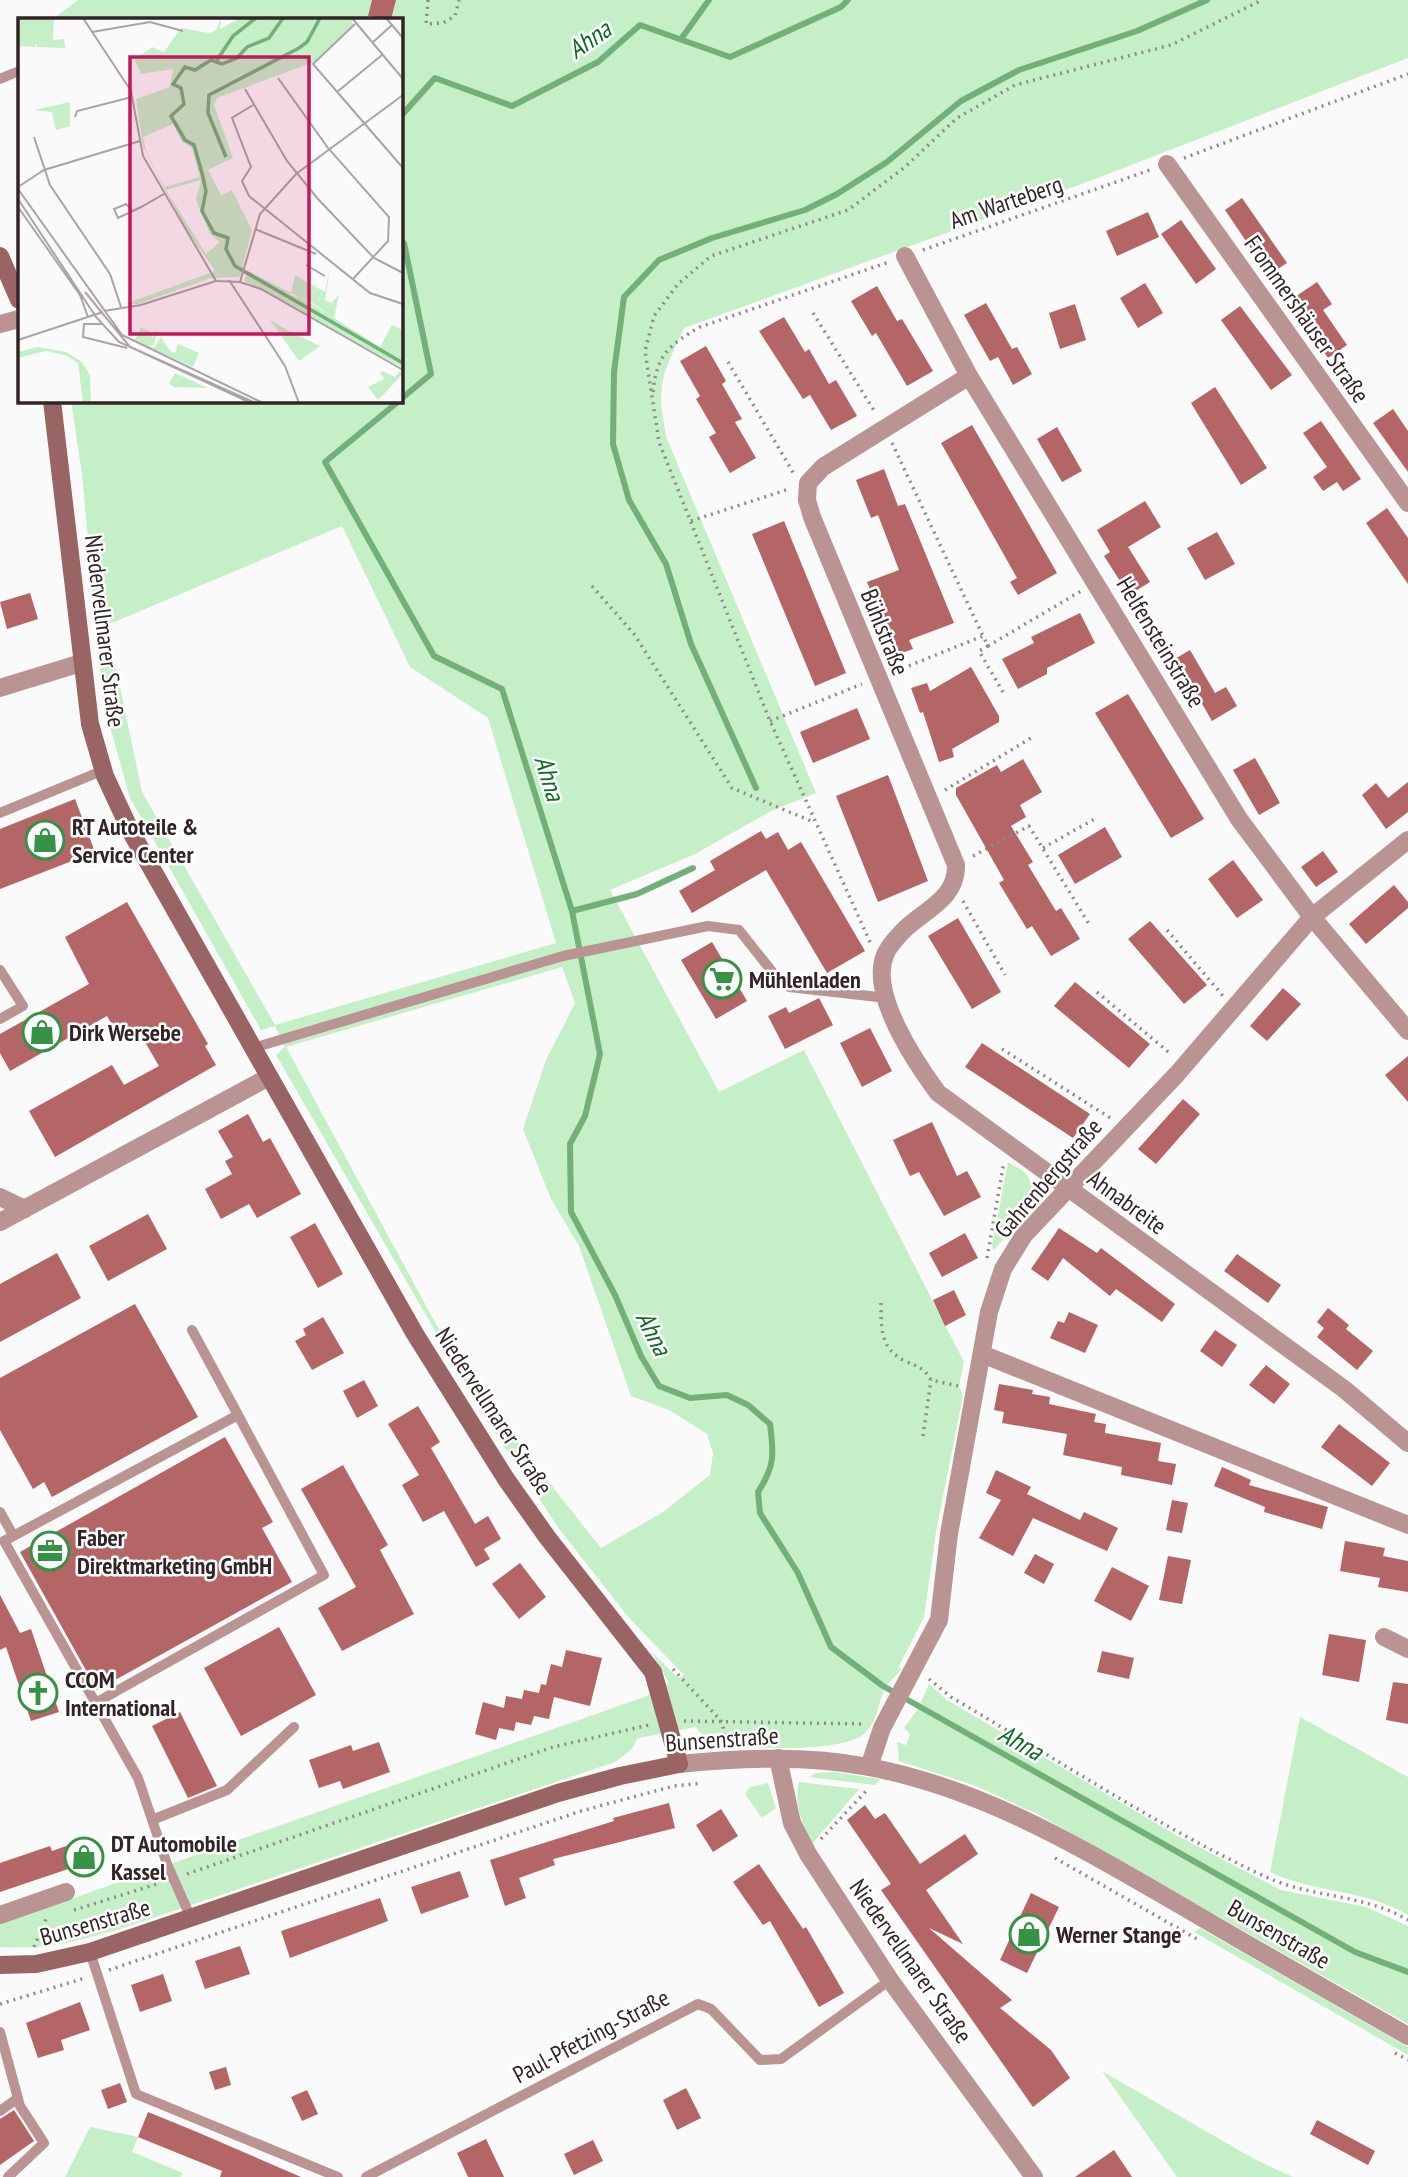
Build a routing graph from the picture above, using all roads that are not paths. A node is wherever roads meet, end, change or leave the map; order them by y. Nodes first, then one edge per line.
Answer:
1 (18, 71) edge
2 (0, 79) edge
3 (1167, 164) road end
4 (0, 256) edge
5 (905, 256) road end
6 (18, 298) edge
7 (18, 319) edge
8 (0, 324) edge
9 (969, 376) junction
10 (52, 402) edge
11 (1408, 503) edge
12 (81, 663) junction
13 (0, 688) edge
14 (104, 770) junction
15 (0, 813) edge
16 (1408, 840) edge
17 (1312, 917) junction
18 (885, 956) joint
19 (0, 970) edge
20 (888, 998) junction
21 (0, 1019) edge
22 (1408, 1031) edge
23 (253, 1048) junction
24 (269, 1077) junction
25 (1066, 1188) junction
26 (0, 1197) edge
27 (25, 1209) junction
28 (0, 1222) edge
29 (192, 1330) dead end
30 (982, 1354) junction
31 (238, 1415) junction
32 (1408, 1443) edge
33 (0, 1512) edge
34 (1408, 1525) edge
35 (13, 1535) junction
36 (1384, 1637) dead end
37 (1408, 1649) edge
38 (97, 1702) junction
39 (294, 1727) dead end
40 (778, 1758) junction
41 (679, 1764) junction
42 (869, 1767) junction
43 (152, 1820) junction
44 (66, 1892) dead end
45 (0, 1915) edge
46 (191, 1918) junction
47 (90, 1952) junction
48 (1, 1968) edge
49 (890, 1980) junction
50 (0, 2032) edge
51 (1408, 2036) edge
52 (18, 2098) junction
53 (0, 2111) edge
54 (8, 2177) edge
55 (338, 2177) edge
56 (366, 2177) edge
57 (1034, 2177) edge

1 - 2 lane
3 - 11 street, Frommershäuser Straße
4 - 6 main road
5 - 9 street, Helfensteinstraße
7 - 8 street
9 - 17 street, Helfensteinstraße
9 - 18 street, Bühlstraße
10 - 12 main road, Niedervellmarer Straße
12 - 13 street
12 - 14 main road, Niedervellmarer Straße
14 - 15 lane
14 - 23 main road, Niedervellmarer Straße
16 - 17 street, Gahrenbergstraße
17 - 22 street, Helfensteinstraße
17 - 25 street, Gahrenbergstraße
18 - 20 street, Ahnabreite
19 - 21 lane
20 - 23 lane
20 - 25 street, Ahnabreite
23 - 24 main road, Niedervellmarer Straße
24 - 27 street
24 - 41 main road, Niedervellmarer Straße
25 - 30 street, Gahrenbergstraße
25 - 32 street, Ahnabreite
26 - 27 street
27 - 28 street
29 - 31 lane
30 - 34 street
30 - 42 street, Gahrenbergstraße
31 - 35 lane
31 - 38 lane
33 - 35 lane
35 - 38 lane
36 - 37 street
38 - 43 lane
39 - 43 lane
40 - 41 street, Bunsenstraße
40 - 42 street, Bunsenstraße
40 - 49 street, Niedervellmarer Straße
41 - 46 main road, Bunsenstraße
42 - 51 street, Bunsenstraße
43 - 46 lane
44 - 45 street, Bunsenstraße
46 - 47 main road, Bunsenstraße
47 - 48 main road, Bunsenstraße
47 - 55 lane
49 - 56 lane, Paul-Pfetzing-Straße
49 - 57 street, Niedervellmarer Straße
50 - 52 lane
52 - 53 lane
52 - 54 lane

